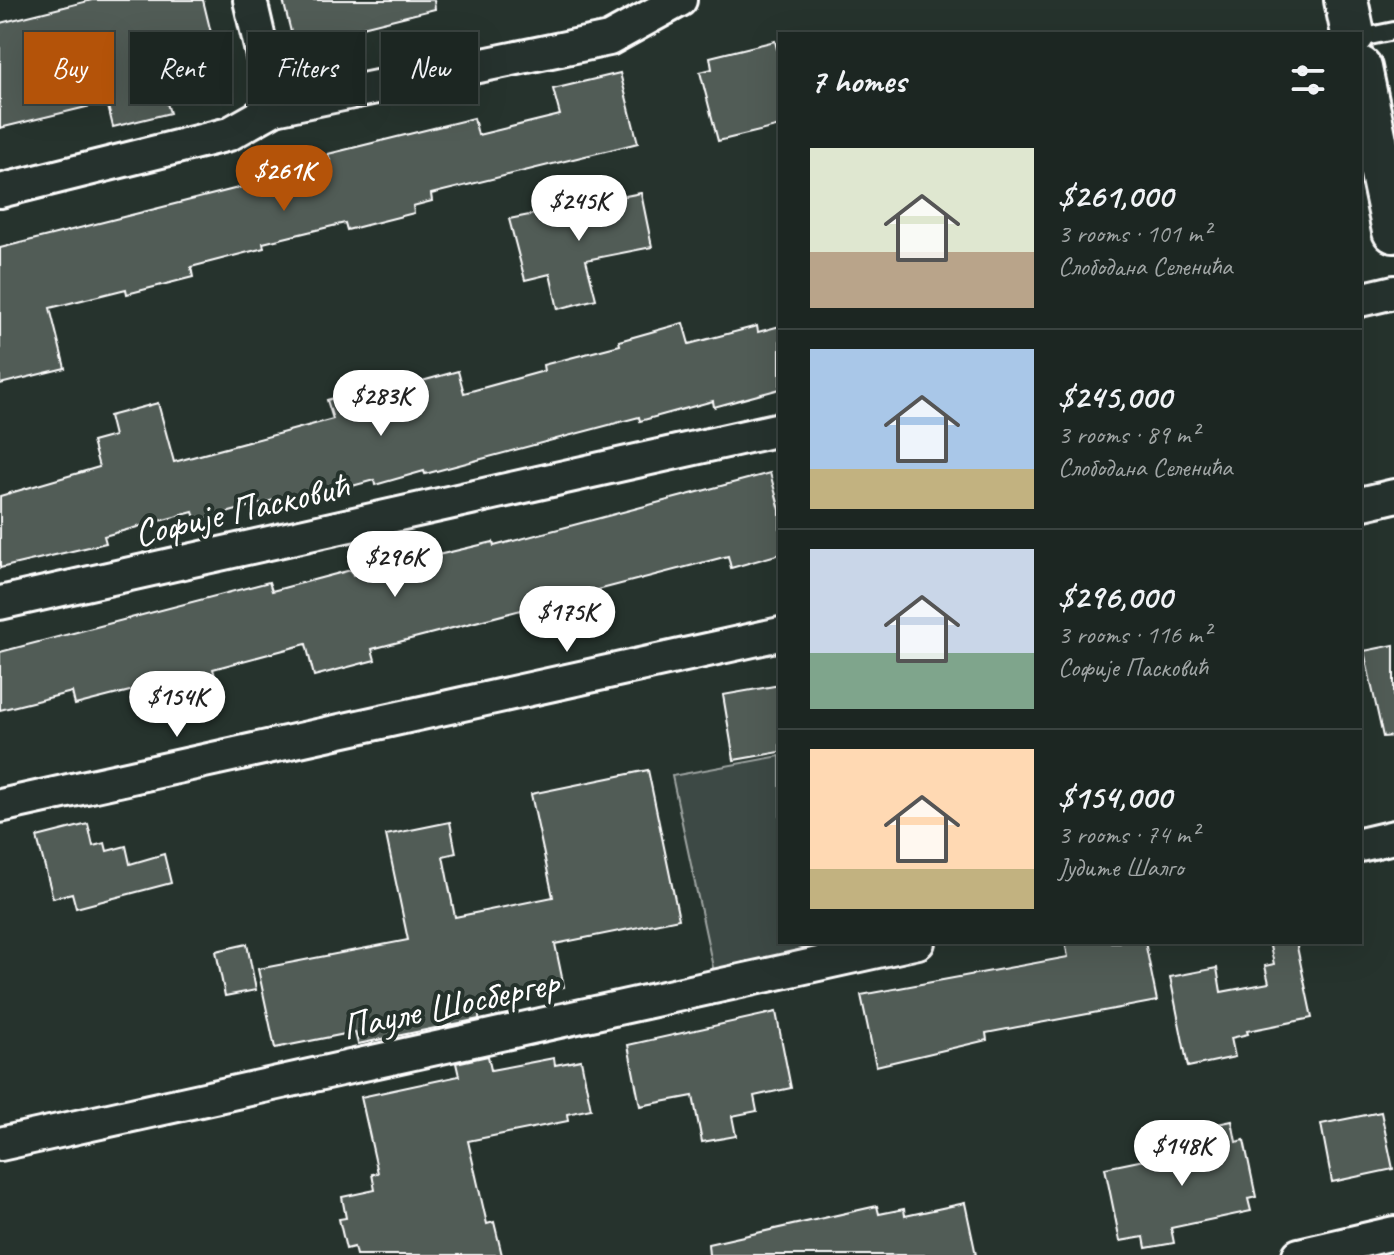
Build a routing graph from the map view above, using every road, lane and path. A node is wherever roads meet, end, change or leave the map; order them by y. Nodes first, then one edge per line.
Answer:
1 (250, 0) edge
2 (680, 0) edge
3 (1346, 0) edge
4 (1394, 31) edge
5 (1353, 32) edge
6 (1362, 38) edge
7 (1362, 77) edge
8 (275, 108) junction
9 (0, 191) edge
10 (1394, 225) edge
11 (1394, 292) edge
12 (1362, 300) edge
13 (778, 429) edge
14 (1394, 496) edge
15 (1362, 504) edge
16 (0, 603) edge
17 (778, 634) edge
18 (0, 806) edge
19 (1394, 837) edge
20 (1362, 845) edge
21 (909, 944) edge
22 (0, 1144) edge
23 (1394, 1233) edge
24 (1299, 1255) edge

1 - 8 street
2 - 8 street
3 - 5 street
4 - 6 lane
7 - 10 street
8 - 9 street
11 - 12 street
13 - 16 street, Софије Пасковић
14 - 15 street
17 - 18 street
19 - 20 street
21 - 22 street, Пауле Шосбергер
23 - 24 street

